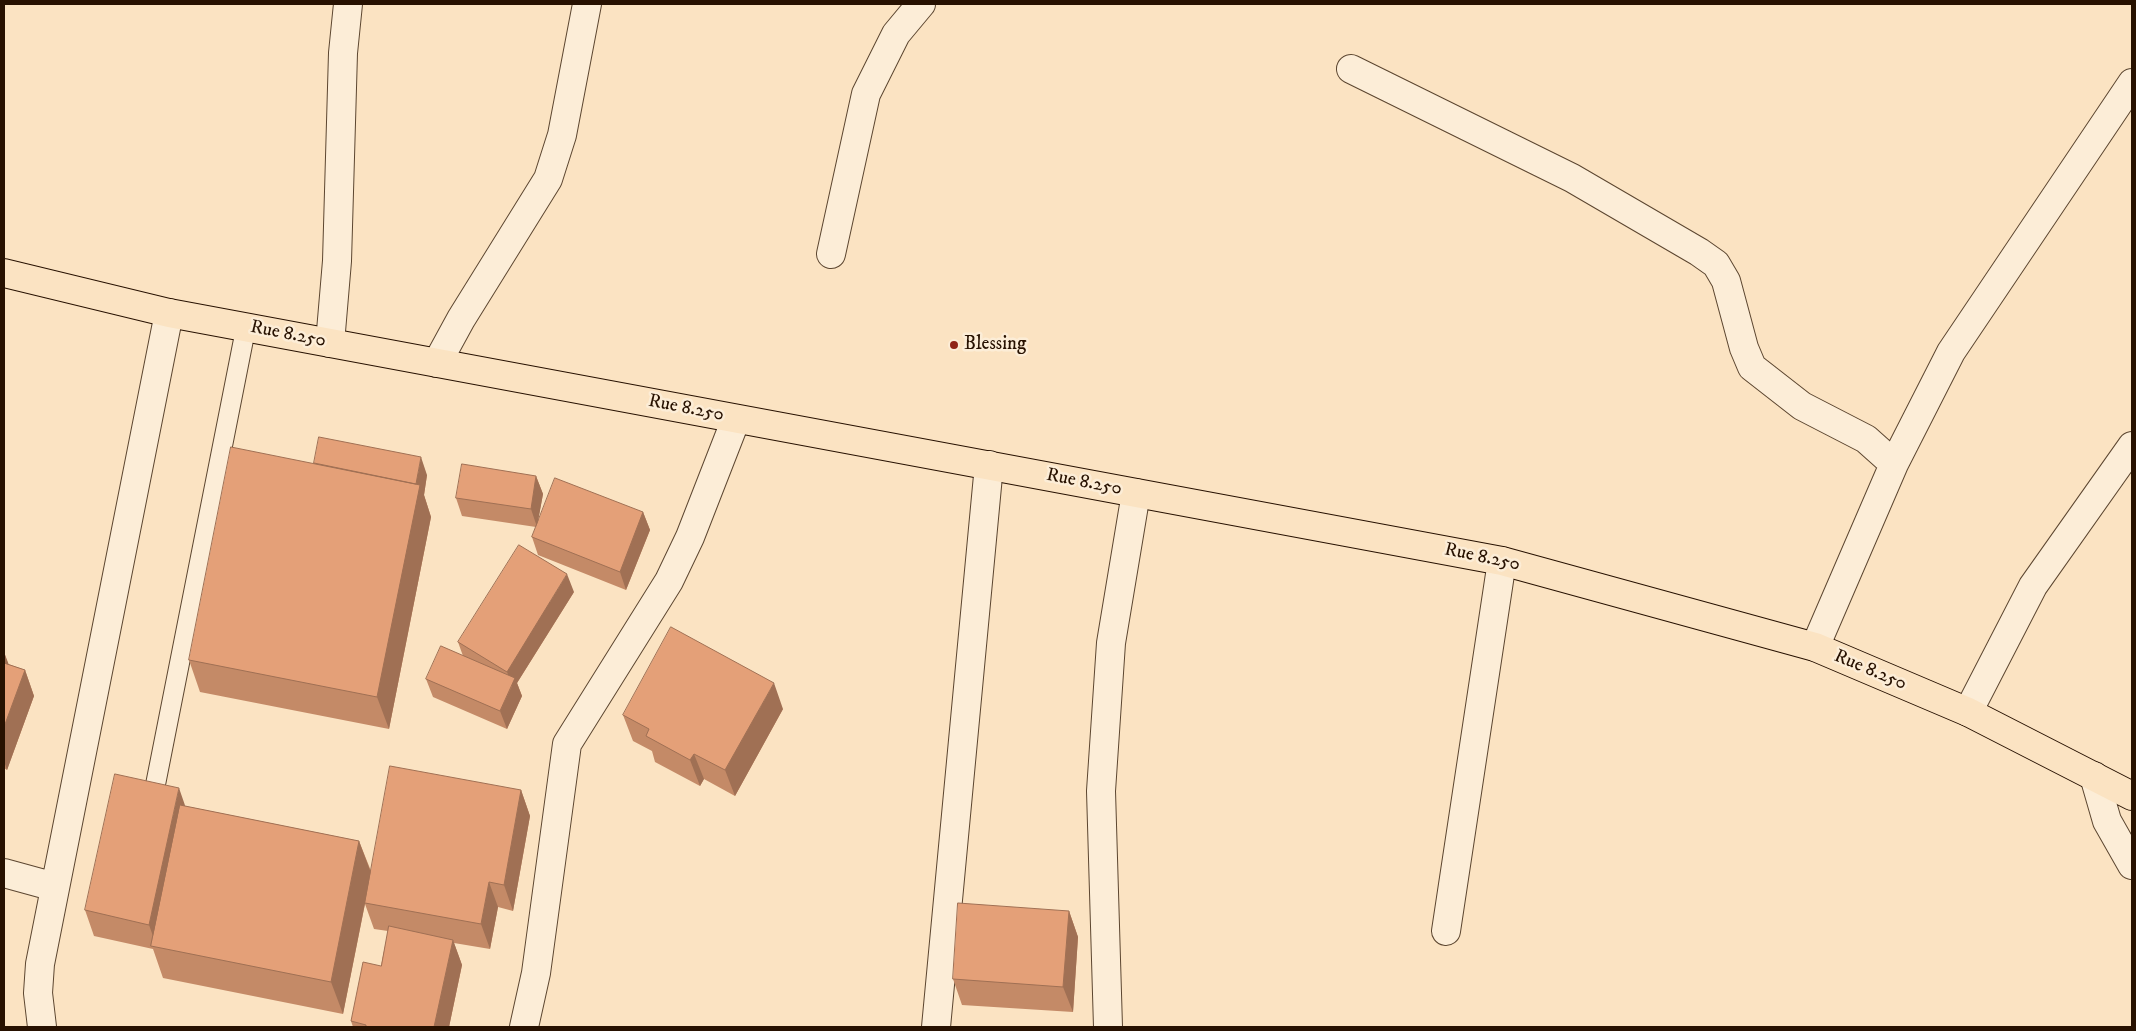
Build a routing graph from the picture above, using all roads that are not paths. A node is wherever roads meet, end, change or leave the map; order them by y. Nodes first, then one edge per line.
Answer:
1 (348, 4) edge
2 (587, 4) edge
3 (921, 4) edge
4 (1351, 69) dead end
5 (2132, 83) edge
6 (831, 254) dead end
7 (4, 273) edge
8 (169, 313) junction
9 (246, 328) junction
10 (330, 343) junction
11 (438, 363) junction
12 (736, 419) junction
13 (2132, 446) edge
14 (1894, 464) junction
15 (989, 465) junction
16 (1136, 493) junction
17 (1502, 561) junction
18 (1815, 647) junction
19 (1968, 712) junction
20 (2094, 776) junction
21 (156, 782) edge
22 (2132, 796) edge
23 (2132, 865) edge
24 (4, 873) edge
25 (55, 887) junction
26 (1446, 930) dead end
27 (42, 1027) edge
28 (524, 1027) edge
29 (936, 1027) edge
30 (1108, 1027) edge

1 - 10 street
2 - 11 street
3 - 6 street
4 - 14 street
5 - 14 street
7 - 8 highway, Rue 8.250
8 - 9 highway, Rue 8.250
8 - 25 street
9 - 10 highway, Rue 8.250
9 - 21 lane
10 - 11 highway, Rue 8.250
11 - 12 highway, Rue 8.250
12 - 15 highway, Rue 8.250
12 - 28 street
13 - 19 street
14 - 18 street
15 - 16 highway, Rue 8.250
15 - 29 street
16 - 17 highway, Rue 8.250
16 - 30 street
17 - 18 highway, Rue 8.250
17 - 26 street
18 - 19 highway, Rue 8.250
19 - 20 highway, Rue 8.250
20 - 22 highway, Rue 8.250
20 - 23 street
24 - 25 street
25 - 27 street

